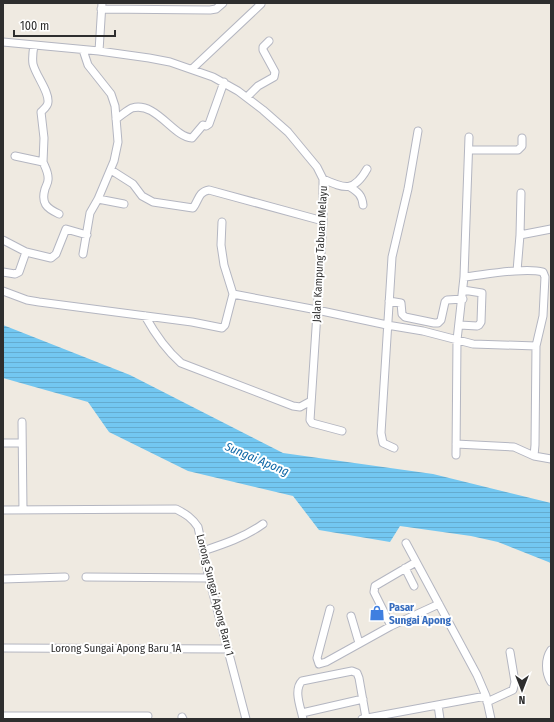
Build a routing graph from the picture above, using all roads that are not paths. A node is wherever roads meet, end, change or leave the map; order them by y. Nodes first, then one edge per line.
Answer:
1 (223, 3) edge
2 (261, 4) dead end
3 (102, 6) edge
4 (118, 6) edge
5 (269, 41) dead end
6 (3, 42) edge
7 (34, 45) junction
8 (83, 50) junction
9 (99, 51) junction
10 (192, 69) junction
11 (224, 82) junction
12 (247, 97) junction
13 (116, 119) junction
14 (418, 131) dead end
15 (469, 137) dead end
16 (522, 138) dead end
17 (469, 150) junction
18 (15, 156) dead end
19 (43, 162) junction
20 (367, 169) dead end
21 (111, 170) junction
22 (323, 179) junction
23 (350, 187) junction
24 (521, 193) dead end
25 (98, 199) junction
26 (124, 204) dead end
27 (363, 205) dead end
28 (58, 214) dead end
29 (323, 221) junction
30 (222, 222) dead end
31 (551, 229) edge
32 (87, 235) junction
33 (520, 235) junction
34 (3, 240) edge
35 (26, 252) junction
36 (83, 254) dead end
37 (516, 271) junction
38 (3, 272) edge
39 (464, 277) junction
40 (463, 290) junction
41 (3, 291) edge
42 (233, 294) junction
43 (463, 300) junction
44 (389, 301) junction
45 (317, 310) junction
46 (145, 316) junction
47 (543, 316) junction
48 (551, 316) edge
49 (424, 322) junction
50 (387, 325) junction
51 (460, 325) junction
52 (423, 331) junction
53 (457, 340) junction
54 (536, 346) junction
55 (311, 402) junction
56 (22, 422) dead end
57 (342, 431) dead end
58 (22, 443) junction
59 (3, 444) edge
60 (456, 444) junction
61 (394, 448) dead end
62 (456, 455) dead end
63 (534, 456) junction
64 (551, 459) edge
65 (3, 510) edge
66 (23, 510) junction
67 (263, 524) dead end
68 (406, 543) dead end
69 (203, 551) junction
70 (416, 562) junction
71 (405, 568) junction
72 (65, 577) dead end
73 (86, 577) dead end
74 (209, 578) junction
75 (3, 579) edge
76 (414, 586) dead end
77 (439, 604) junction
78 (330, 609) dead end
79 (352, 616) dead end
80 (391, 626) junction
81 (359, 643) junction
82 (3, 648) edge
83 (228, 649) junction
84 (551, 650) edge
85 (510, 652) dead end
86 (551, 682) edge
87 (363, 699) junction
88 (486, 699) junction
89 (438, 705) junction
90 (400, 715) edge
91 (3, 716) edge
92 (148, 716) dead end
93 (303, 716) edge
94 (364, 718) edge
95 (246, 719) edge
96 (440, 719) edge
97 (491, 719) edge

1 - 4 street
2 - 10 street
3 - 4 street
3 - 9 street
5 - 12 street
6 - 7 street, Jalan Kampung Tabuan Melayu
7 - 8 street, Jalan Kampung Tabuan Melayu
7 - 19 street
8 - 9 street, Jalan Kampung Tabuan Melayu
8 - 13 street
9 - 10 street, Jalan Kampung Tabuan Melayu
10 - 11 street, Jalan Kampung Tabuan Melayu
11 - 12 street, Jalan Kampung Tabuan Melayu
11 - 13 street
12 - 22 street, Jalan Kampung Tabuan Melayu
13 - 21 street
14 - 44 street
15 - 17 street
16 - 17 street
17 - 39 street
18 - 19 street
19 - 28 street
20 - 23 street
21 - 25 street
21 - 29 street
22 - 23 street
22 - 29 street, Jalan Kampung Tabuan Melayu
23 - 27 street
24 - 33 street
25 - 26 street
25 - 32 street
29 - 45 street, Jalan Kampung Tabuan Melayu
30 - 42 street
31 - 33 street
32 - 35 street
32 - 36 street
33 - 37 street
34 - 35 street
35 - 38 street
37 - 39 street
37 - 47 street
39 - 40 street
40 - 43 street
40 - 51 street
41 - 46 street
42 - 45 street
42 - 46 street
43 - 49 street
43 - 51 street
44 - 49 street
44 - 50 street
45 - 50 street
45 - 55 street, Jalan Kampung Tabuan Melayu
46 - 55 street
47 - 48 street
47 - 54 street
49 - 52 street
50 - 52 street
50 - 61 street
51 - 53 street
52 - 53 street
53 - 54 street
53 - 60 street
54 - 63 street
55 - 57 street, Jalan Kampung Tabuan Melayu
56 - 58 street
58 - 59 street
58 - 66 street
60 - 62 street
60 - 63 street
63 - 64 street
65 - 66 street, Lorong Sungai Apong Baru 1
66 - 69 street, Lorong Sungai Apong Baru 1
67 - 69 street
68 - 70 street
69 - 74 street, Lorong Sungai Apong Baru 1
70 - 71 street
70 - 77 street
71 - 76 street
71 - 80 street
72 - 75 street
73 - 74 street
74 - 83 street, Lorong Sungai Apong Baru 1
77 - 80 street
77 - 88 street
78 - 81 street
79 - 81 street
80 - 81 street
82 - 83 street, Lorong Sungai Apong Baru 1A
83 - 95 street, Lorong Sungai Apong Baru 1
84 - 86 street
85 - 88 street
87 - 93 street
87 - 93 street
87 - 94 street
88 - 89 street
88 - 97 street
89 - 90 street
89 - 96 street
90 - 94 street
91 - 92 street

